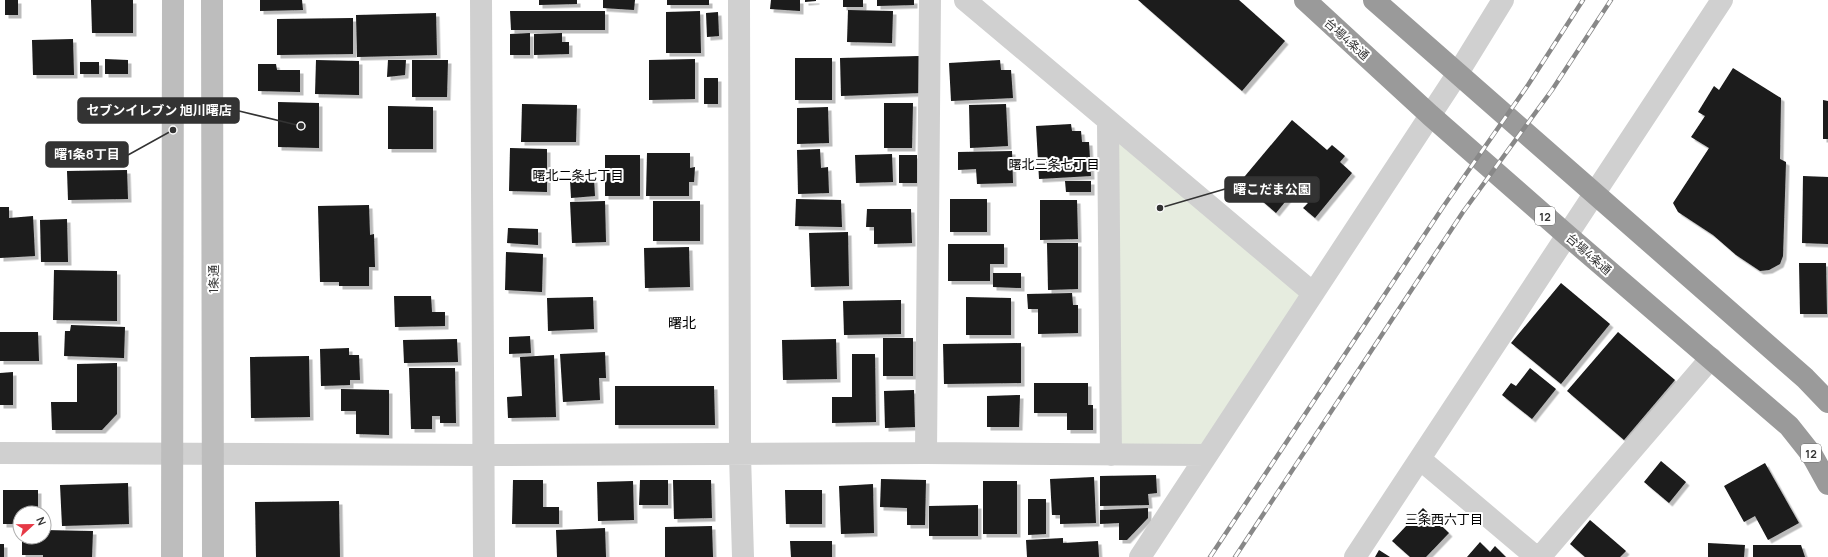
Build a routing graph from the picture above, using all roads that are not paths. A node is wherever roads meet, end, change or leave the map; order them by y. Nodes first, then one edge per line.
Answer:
1 (173, 0) edge
2 (212, 0) edge
3 (481, 0) edge
4 (739, 0) edge
5 (930, 0) edge
6 (965, 0) edge
7 (1305, 0) edge
8 (1374, 0) edge
9 (1503, 0) edge
10 (1722, 0) edge
11 (1458, 73) junction
12 (1430, 115) junction
13 (1108, 122) junction
14 (1596, 193) junction
15 (1568, 236) junction
16 (1313, 294) junction
17 (1711, 358) junction
18 (1828, 402) edge
19 (1789, 426) junction
20 (0, 453) edge
21 (172, 453) junction
22 (926, 453) junction
23 (213, 454) junction
24 (1828, 454) edge
25 (484, 455) junction
26 (740, 455) junction
27 (1111, 455) junction
28 (1206, 455) junction
29 (1420, 458) junction
30 (1828, 484) edge
31 (172, 557) edge
32 (213, 557) edge
33 (484, 557) edge
34 (742, 557) edge
35 (1140, 557) edge
36 (1355, 557) edge
37 (1536, 557) edge
38 (1540, 557) edge

1 - 21 street
2 - 23 street, 1条通
3 - 25 street
4 - 26 street
5 - 22 street
6 - 13 street
7 - 12 highway, 台場4条通 / 12
8 - 11 highway
9 - 11 street
10 - 14 street
11 - 12 street
11 - 14 highway
12 - 15 highway, 台場4条通 / 12
12 - 16 street
13 - 16 street
13 - 27 street
14 - 15 street
14 - 18 highway
15 - 17 highway, 台場4条通 / 12
15 - 29 street
16 - 28 street
17 - 19 highway, 台場4条通 / 12
17 - 38 street
19 - 24 highway
19 - 30 highway, 台場4条通 / 12
20 - 21 street
21 - 23 street
21 - 31 street
22 - 26 street
22 - 27 street
23 - 25 street
23 - 32 street, 1条通
25 - 26 street
25 - 33 street
26 - 34 street
27 - 28 street
28 - 35 street
29 - 36 street
29 - 37 street

